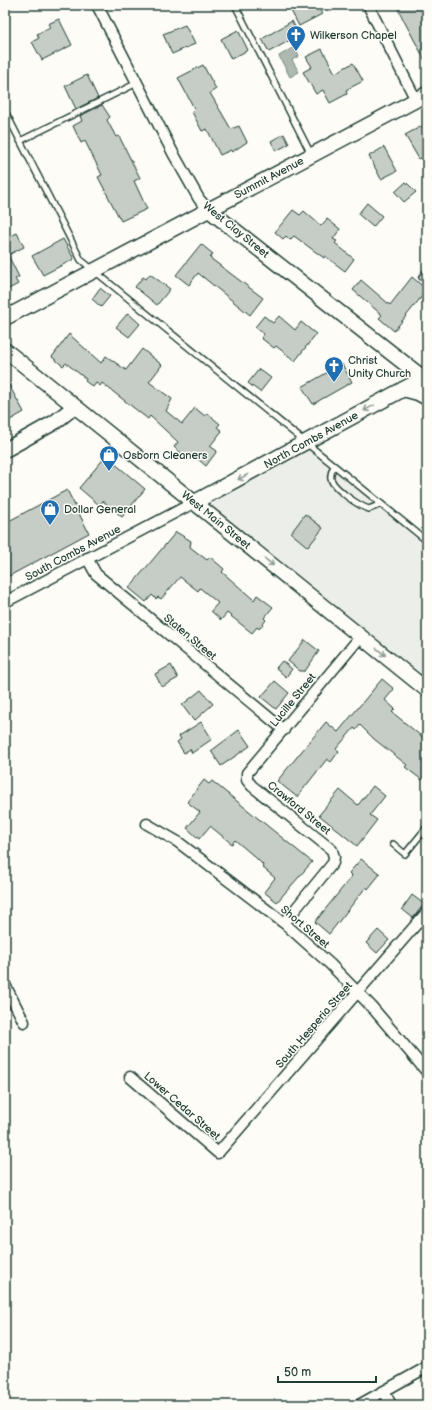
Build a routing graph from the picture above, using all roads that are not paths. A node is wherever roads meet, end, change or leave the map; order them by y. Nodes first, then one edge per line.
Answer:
1 (97, 5) edge
2 (235, 5) edge
3 (368, 5) edge
4 (137, 83) junction
5 (421, 97) edge
6 (5, 111) edge
7 (20, 141) junction
8 (312, 156) junction
9 (210, 210) junction
10 (94, 271) junction
11 (427, 271) edge
12 (422, 277) dead end
13 (5, 318) edge
14 (5, 350) edge
15 (426, 378) edge
16 (403, 389) junction
17 (427, 398) edge
18 (74, 407) junction
19 (305, 443) junction
20 (5, 450) edge
21 (334, 466) junction
22 (195, 502) junction
23 (381, 504) junction
24 (427, 540) edge
25 (87, 558) junction
26 (5, 602) edge
27 (360, 636) junction
28 (424, 682) edge
29 (284, 730) junction
30 (248, 780) joint
31 (147, 824) dead end
32 (427, 827) edge
33 (393, 844) dead end
34 (427, 912) edge
35 (284, 924) junction
36 (5, 985) edge
37 (358, 992) junction
38 (24, 1022) dead end
39 (427, 1072) edge
40 (130, 1077) dead end
41 (218, 1152) joint
42 (427, 1367) edge
43 (384, 1391) junction
44 (359, 1405) edge
45 (391, 1405) edge

1 - 4 street, West Clay Street
2 - 8 lane
3 - 5 street
4 - 7 lane
4 - 9 street, West Clay Street
5 - 8 street, Summit Avenue
6 - 7 lane
7 - 10 lane
8 - 9 street, Summit Avenue
9 - 10 street, Summit Avenue
9 - 15 street, West Clay Street
10 - 13 street, Summit Avenue
10 - 19 lane
11 - 12 lane
14 - 18 street, West Main Street
15 - 16 street, North Combs Avenue
16 - 17 street
16 -> 19 street, North Combs Avenue
18 - 20 street
18 - 22 street, West Main Street
19 - 21 lane
19 -> 22 street, North Combs Avenue
21 - 23 lane
21 - 23 lane
22 - 25 street, South Combs Avenue
22 -> 27 street, West Main Street
23 - 24 lane
25 - 26 street, South Combs Avenue
25 - 29 street, Staten Street
27 -> 28 street, West Main Street
27 - 29 street, Lucille Street
29 - 30 street, Lucille Street
30 - 35 street, Crawford Street
31 - 35 street, Short Street
32 - 33 lane
34 - 37 street, South Hesperia Street
35 - 37 street, Short Street
36 - 38 street
37 - 39 street, Short Street
37 - 41 street, South Hesperia Street
40 - 41 street, Lower Cedar Street
42 - 43 street
43 - 44 street
43 - 45 street

